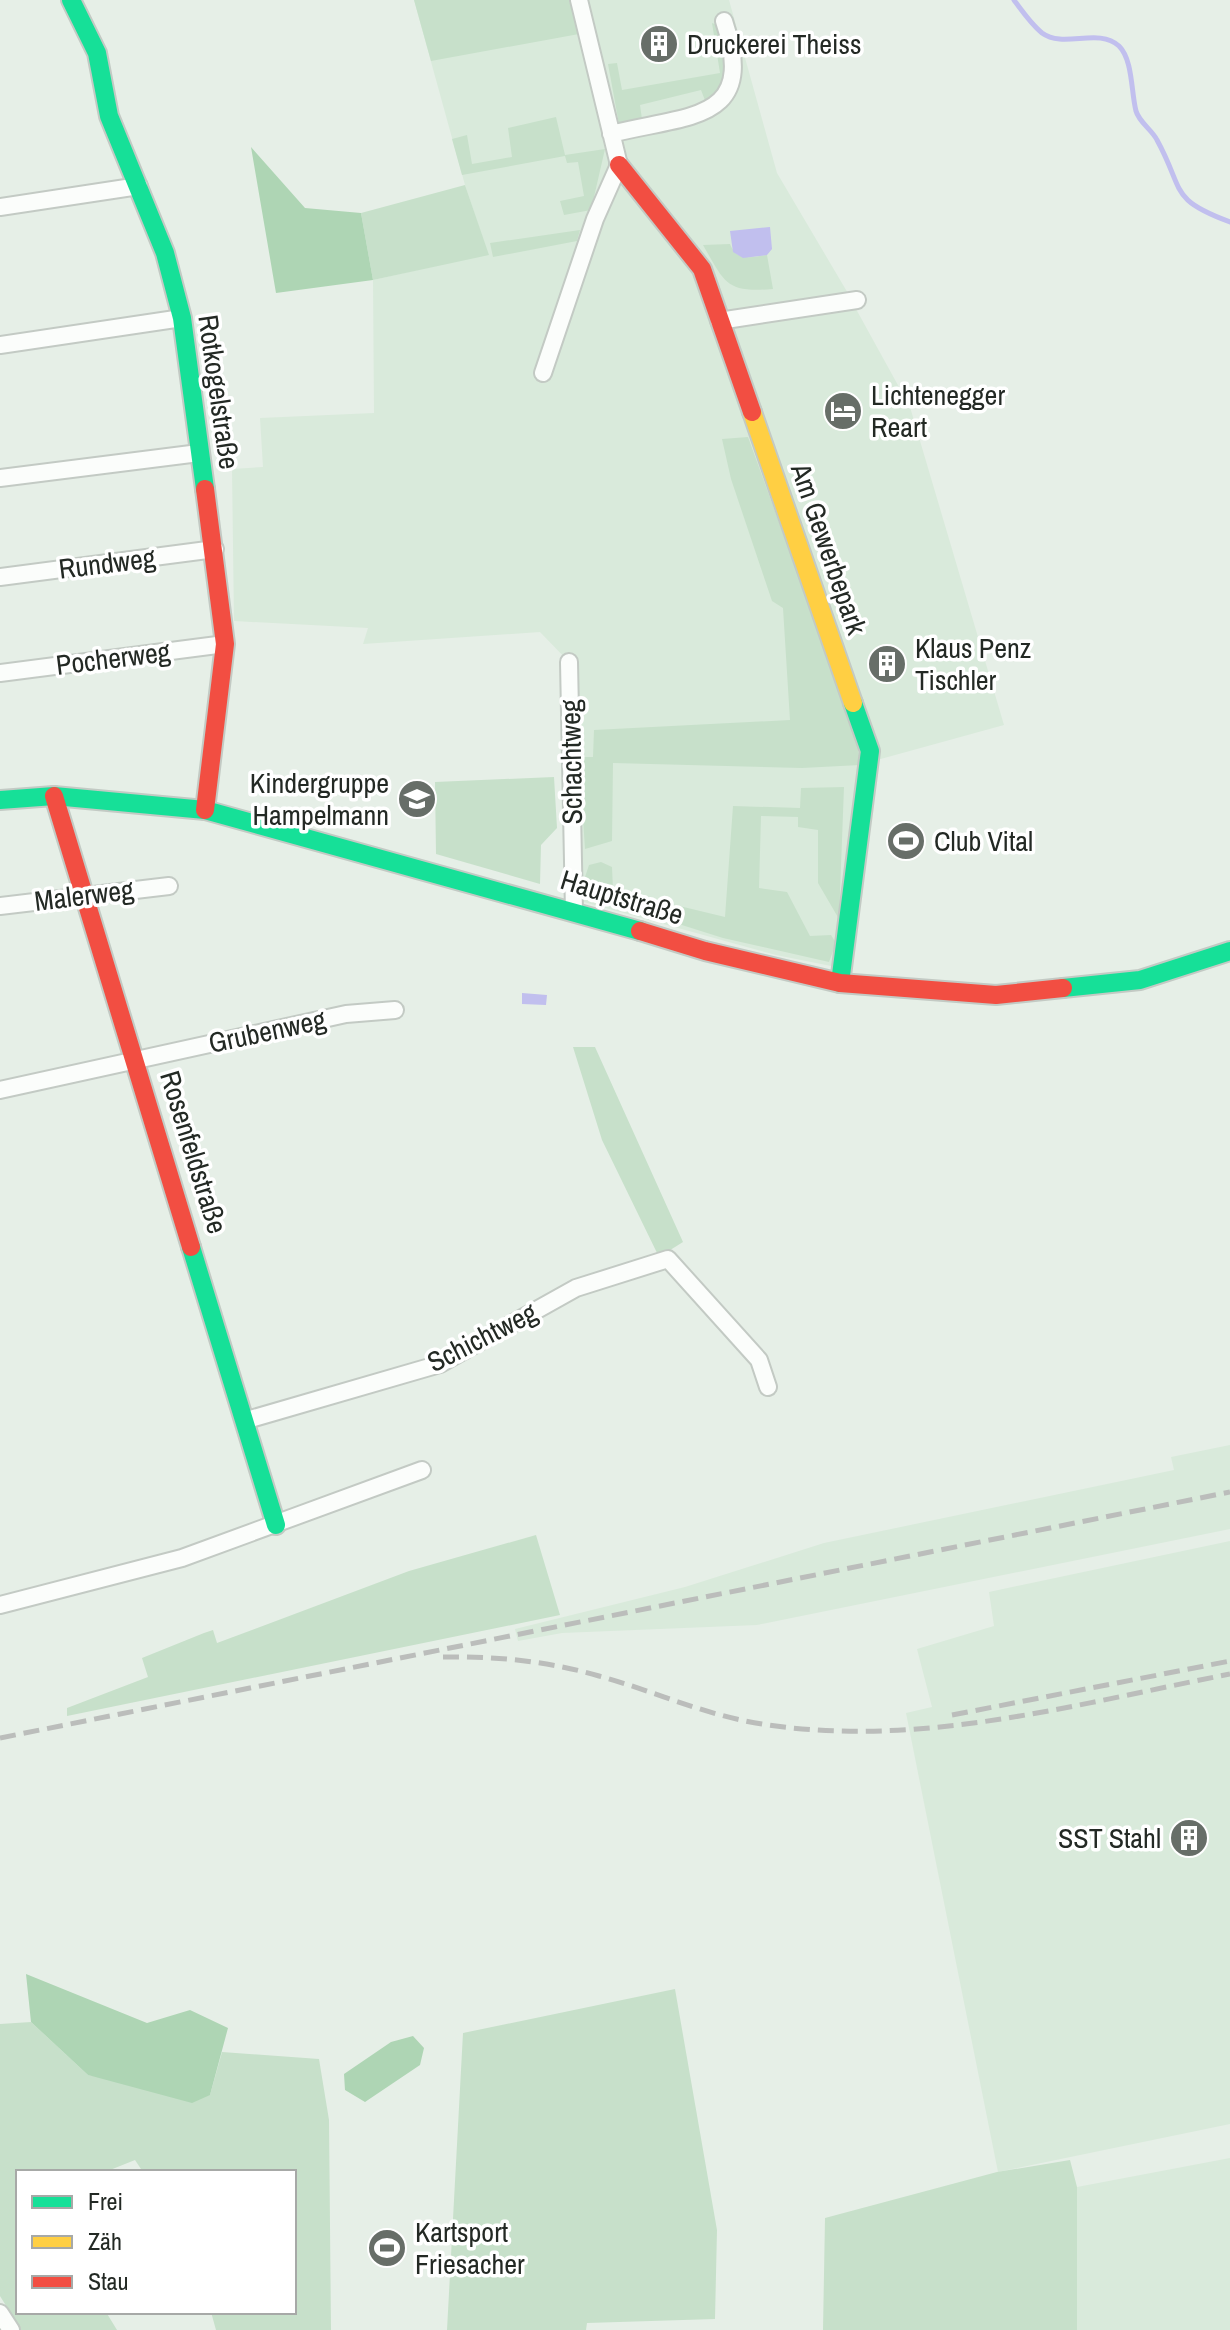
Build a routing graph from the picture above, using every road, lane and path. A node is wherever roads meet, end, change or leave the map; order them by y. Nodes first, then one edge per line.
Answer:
1 (71, 0) edge
2 (579, 0) edge
3 (724, 21) dead end
4 (611, 134) junction
5 (619, 165) junction
6 (139, 186) junction
7 (0, 207) edge
8 (857, 300) dead end
9 (182, 318) junction
10 (719, 321) junction
11 (0, 345) edge
12 (543, 373) dead end
13 (199, 453) junction
14 (0, 478) edge
15 (215, 549) junction
16 (0, 577) edge
17 (225, 644) junction
18 (569, 662) dead end
19 (0, 673) edge
20 (54, 796) junction
21 (0, 800) edge
22 (205, 810) junction
23 (169, 886) dead end
24 (86, 893) junction
25 (0, 906) edge
26 (574, 911) junction
27 (1230, 951) edge
28 (840, 983) junction
29 (395, 1010) dead end
30 (136, 1059) junction
31 (0, 1090) edge
32 (768, 1387) dead end
33 (247, 1420) junction
34 (422, 1470) dead end
35 (276, 1525) junction
36 (0, 1605) edge
37 (0, 2313) edge
38 (11, 2330) edge

1 - 6 street, Rotkogelstraße
2 - 4 street, Am Gewerbepark
3 - 4 street
4 - 5 street, Am Gewerbepark
5 - 10 street, Am Gewerbepark
5 - 12 street
6 - 7 street
6 - 9 street, Rotkogelstraße
8 - 10 street
9 - 11 street
9 - 13 street, Rotkogelstraße
10 - 28 street, Am Gewerbepark
13 - 14 street
13 - 15 street, Rotkogelstraße
15 - 16 street, Rundweg
15 - 17 street, Rotkogelstraße
17 - 19 street, Pocherweg
17 - 22 street, Rotkogelstraße
18 - 26 street, Schachtweg
20 - 21 street, Hauptstraße
20 - 22 street, Hauptstraße
20 - 24 street, Rosenfeldstraße
22 - 26 street, Hauptstraße
23 - 24 street, Malerweg
24 - 25 street, Malerweg
24 - 30 street, Rosenfeldstraße
26 - 28 street, Hauptstraße
27 - 28 street, Hauptstraße
29 - 30 street, Grubenweg
30 - 31 street, Grubenweg
30 - 33 street, Rosenfeldstraße
32 - 33 street, Schichtweg
33 - 35 street, Rosenfeldstraße
34 - 35 street
35 - 36 street
37 - 38 street

